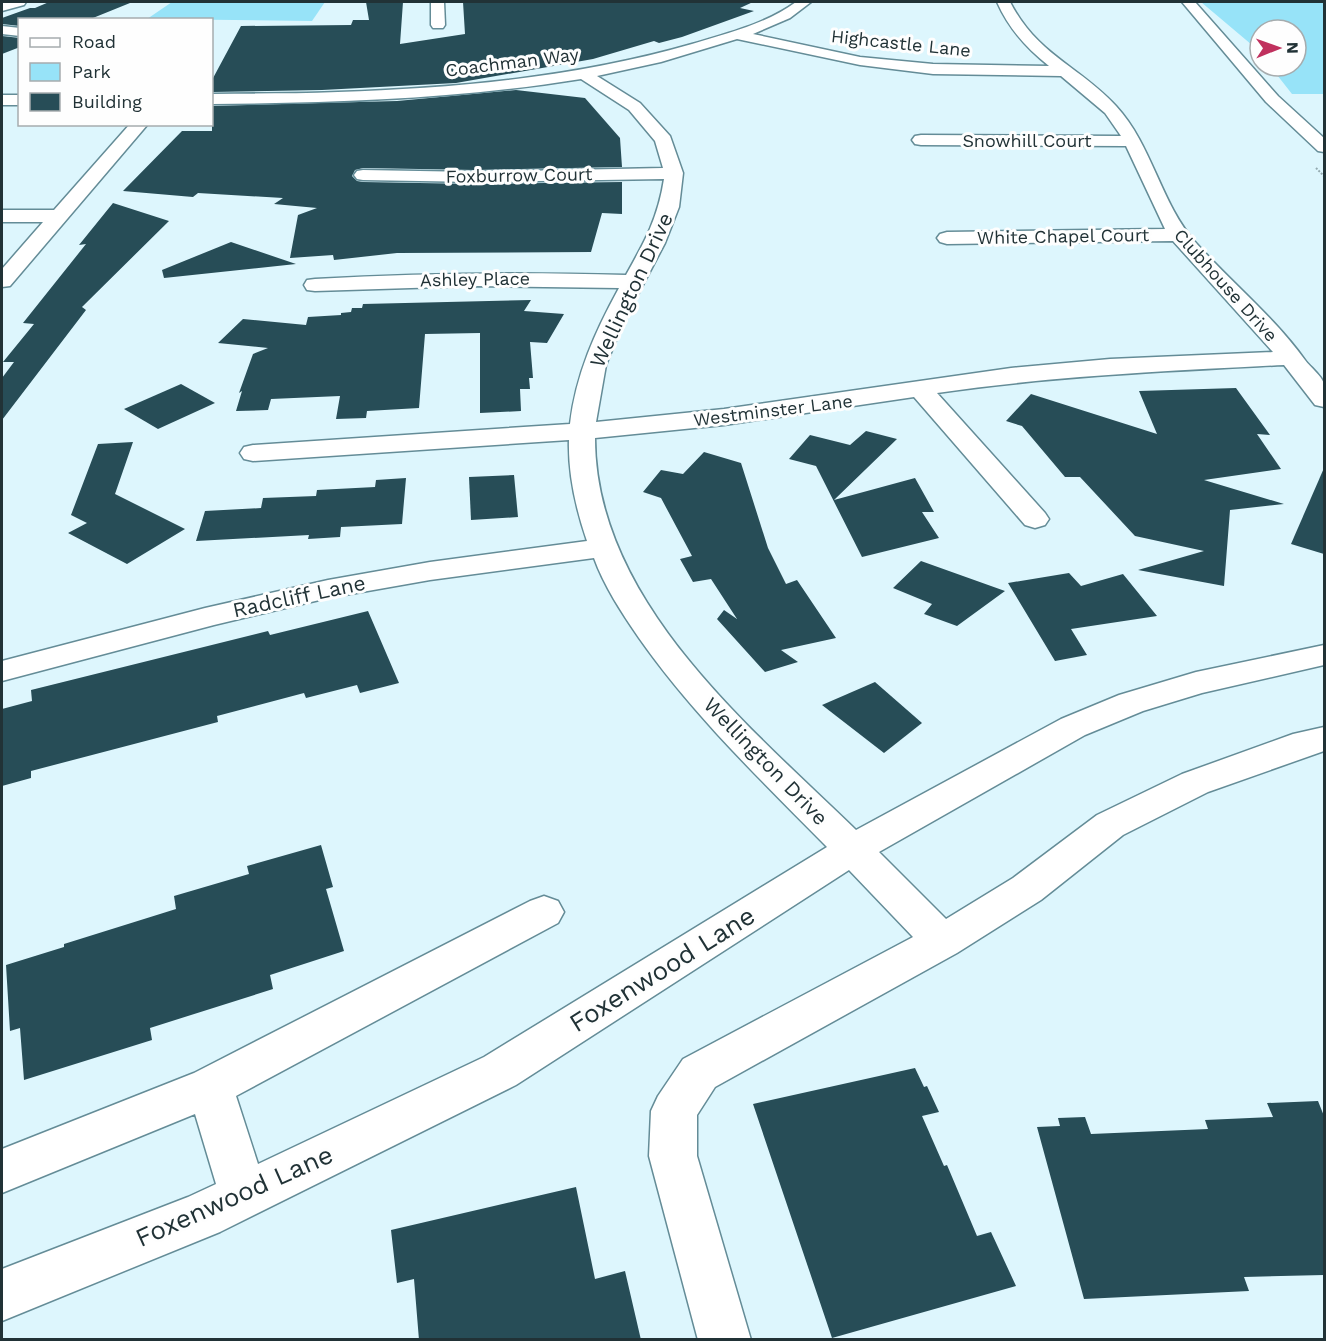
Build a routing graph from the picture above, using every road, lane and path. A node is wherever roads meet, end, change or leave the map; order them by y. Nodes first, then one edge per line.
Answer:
1 (19, 2) edge
2 (437, 2) edge
3 (804, 2) edge
4 (1004, 2) edge
5 (1188, 2) edge
6 (2, 7) edge
7 (438, 25) dead end
8 (2, 30) edge
9 (18, 32) edge
10 (736, 35) junction
11 (1064, 71) junction
12 (582, 73) junction
13 (213, 99) edge
14 (2, 100) edge
15 (18, 100) edge
16 (138, 126) edge
17 (921, 140) dead end
18 (1133, 141) junction
19 (1324, 147) edge
20 (674, 173) junction
21 (363, 175) dead end
22 (2, 216) edge
23 (59, 216) junction
24 (1179, 235) junction
25 (947, 238) dead end
26 (2, 281) edge
27 (635, 282) junction
28 (315, 285) dead end
29 (1292, 358) junction
30 (921, 390) junction
31 (1324, 400) edge
32 (583, 431) junction
33 (253, 453) dead end
34 (1035, 519) dead end
35 (602, 548) junction
36 (1324, 655) edge
37 (2, 671) edge
38 (1324, 739) edge
39 (853, 849) junction
40 (544, 912) dead end
41 (942, 941) junction
42 (210, 1087) junction
43 (2, 1171) edge
44 (244, 1195) junction
45 (2, 1295) edge
46 (725, 1340) edge

1 - 6 street
2 - 7 street
3 - 10 street, Coachman Way
4 - 11 street, Clubhouse Drive
5 - 19 street
8 - 9 street
10 - 11 street, Highcastle Lane
10 - 12 street, Coachman Way
11 - 18 street, Clubhouse Drive
12 - 13 street, Coachman Way
12 - 20 street, Wellington Drive
14 - 15 street
16 - 23 street
17 - 18 street, Snowhill Court
18 - 24 street, Clubhouse Drive
20 - 21 street, Foxburrow Court
20 - 27 street, Wellington Drive
22 - 23 street
23 - 26 street
24 - 25 street, White Chapel Court
24 - 29 street, Clubhouse Drive
27 - 28 street, Ashley Place
27 - 32 street, Wellington Drive
29 - 30 street, Westminster Lane
29 - 31 street, Clubhouse Drive
30 - 32 street, Westminster Lane
30 - 34 street
32 - 33 street, Westminster Lane
32 - 35 street, Wellington Drive
35 - 37 street, Radcliff Lane
35 - 39 street, Wellington Drive
36 - 39 street, Foxenwood Lane
38 - 41 street
39 - 41 street, Wellington Drive
39 - 44 street, Foxenwood Lane
40 - 42 street
41 - 46 street
42 - 43 street
42 - 44 street
44 - 45 street, Foxenwood Lane

